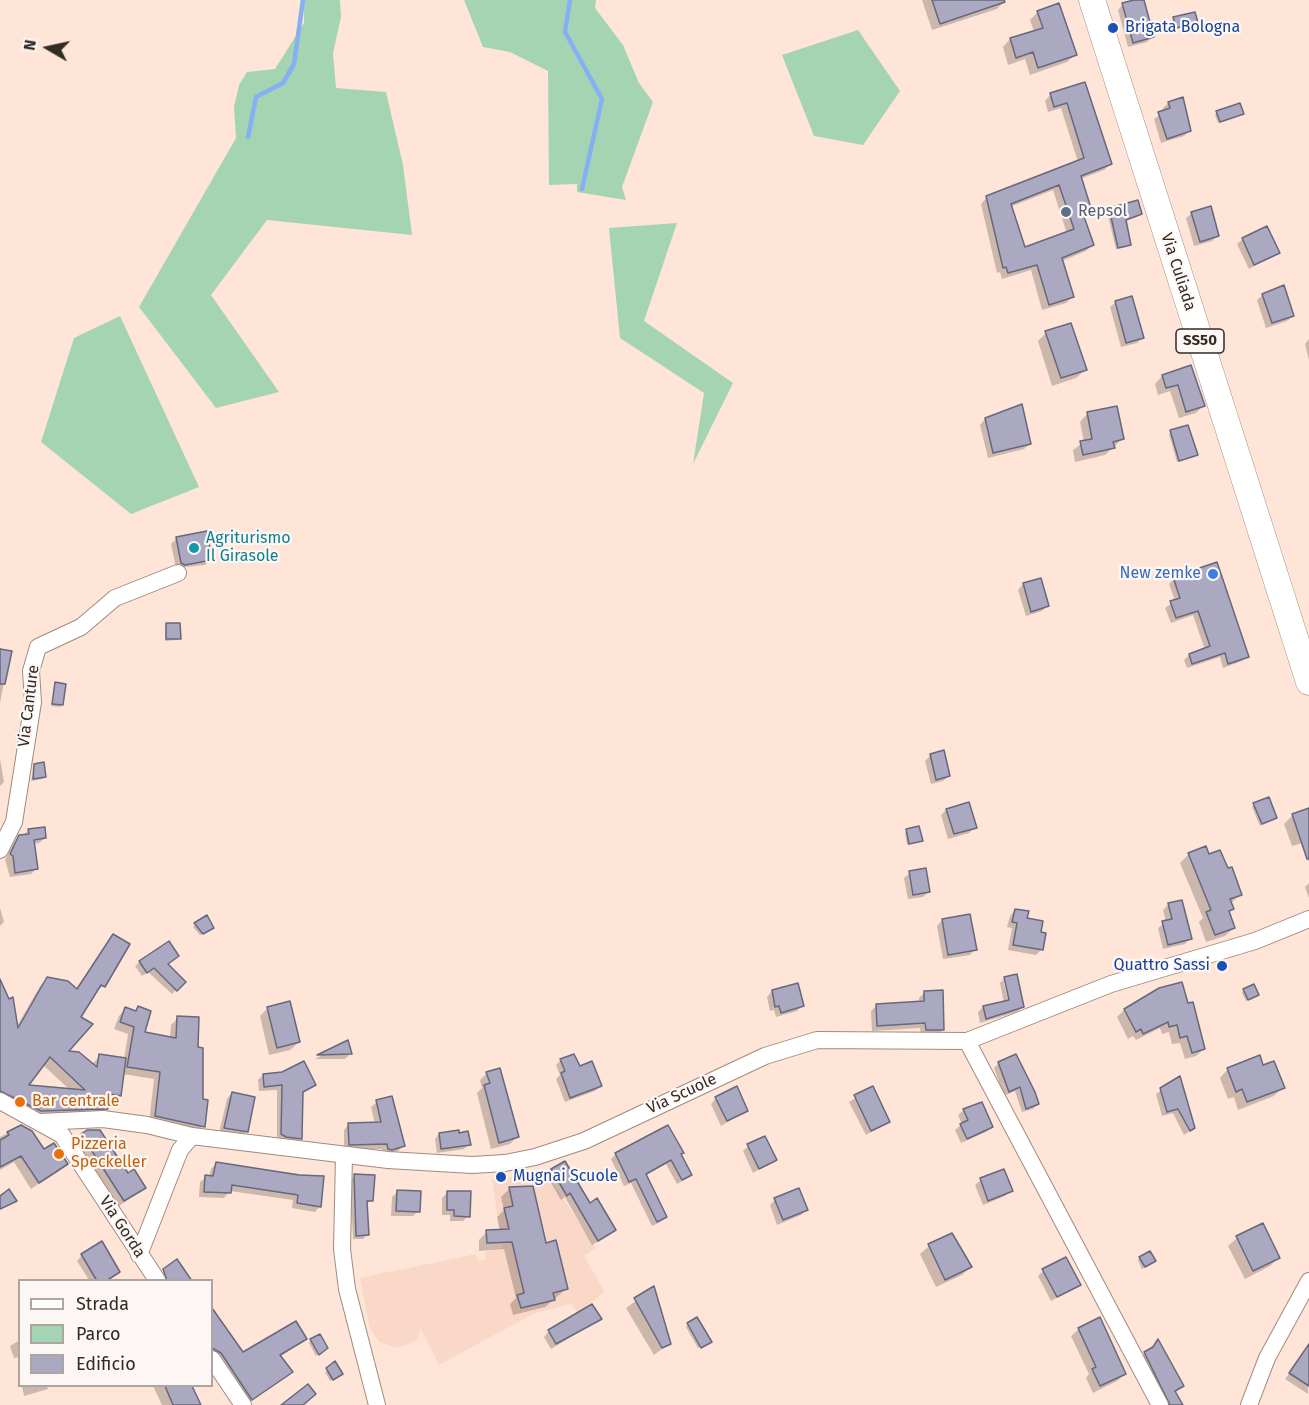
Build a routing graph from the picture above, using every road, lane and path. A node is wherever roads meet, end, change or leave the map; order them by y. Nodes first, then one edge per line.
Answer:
1 (1092, 0) edge
2 (178, 573) dead end
3 (1309, 682) edge
4 (0, 850) edge
5 (1309, 919) edge
6 (967, 1041) junction
7 (0, 1101) edge
8 (40, 1122) junction
9 (192, 1136) junction
10 (344, 1155) junction
11 (139, 1255) junction
12 (156, 1279) edge
13 (1309, 1281) edge
14 (213, 1360) edge
15 (243, 1405) edge
16 (377, 1405) edge
17 (1160, 1405) edge
18 (1249, 1405) edge

1 - 3 main road, Via Culiada / SS50
2 - 4 street, Via Canture
5 - 6 street, Via Scuole
6 - 10 street, Via Scuole
6 - 17 street
7 - 8 street
8 - 9 street, Via Scuole
8 - 11 street, Via Gorda
9 - 10 street, Via Scuole
9 - 11 street
10 - 16 street
11 - 12 street, Via Gorda
13 - 18 street
14 - 15 street

